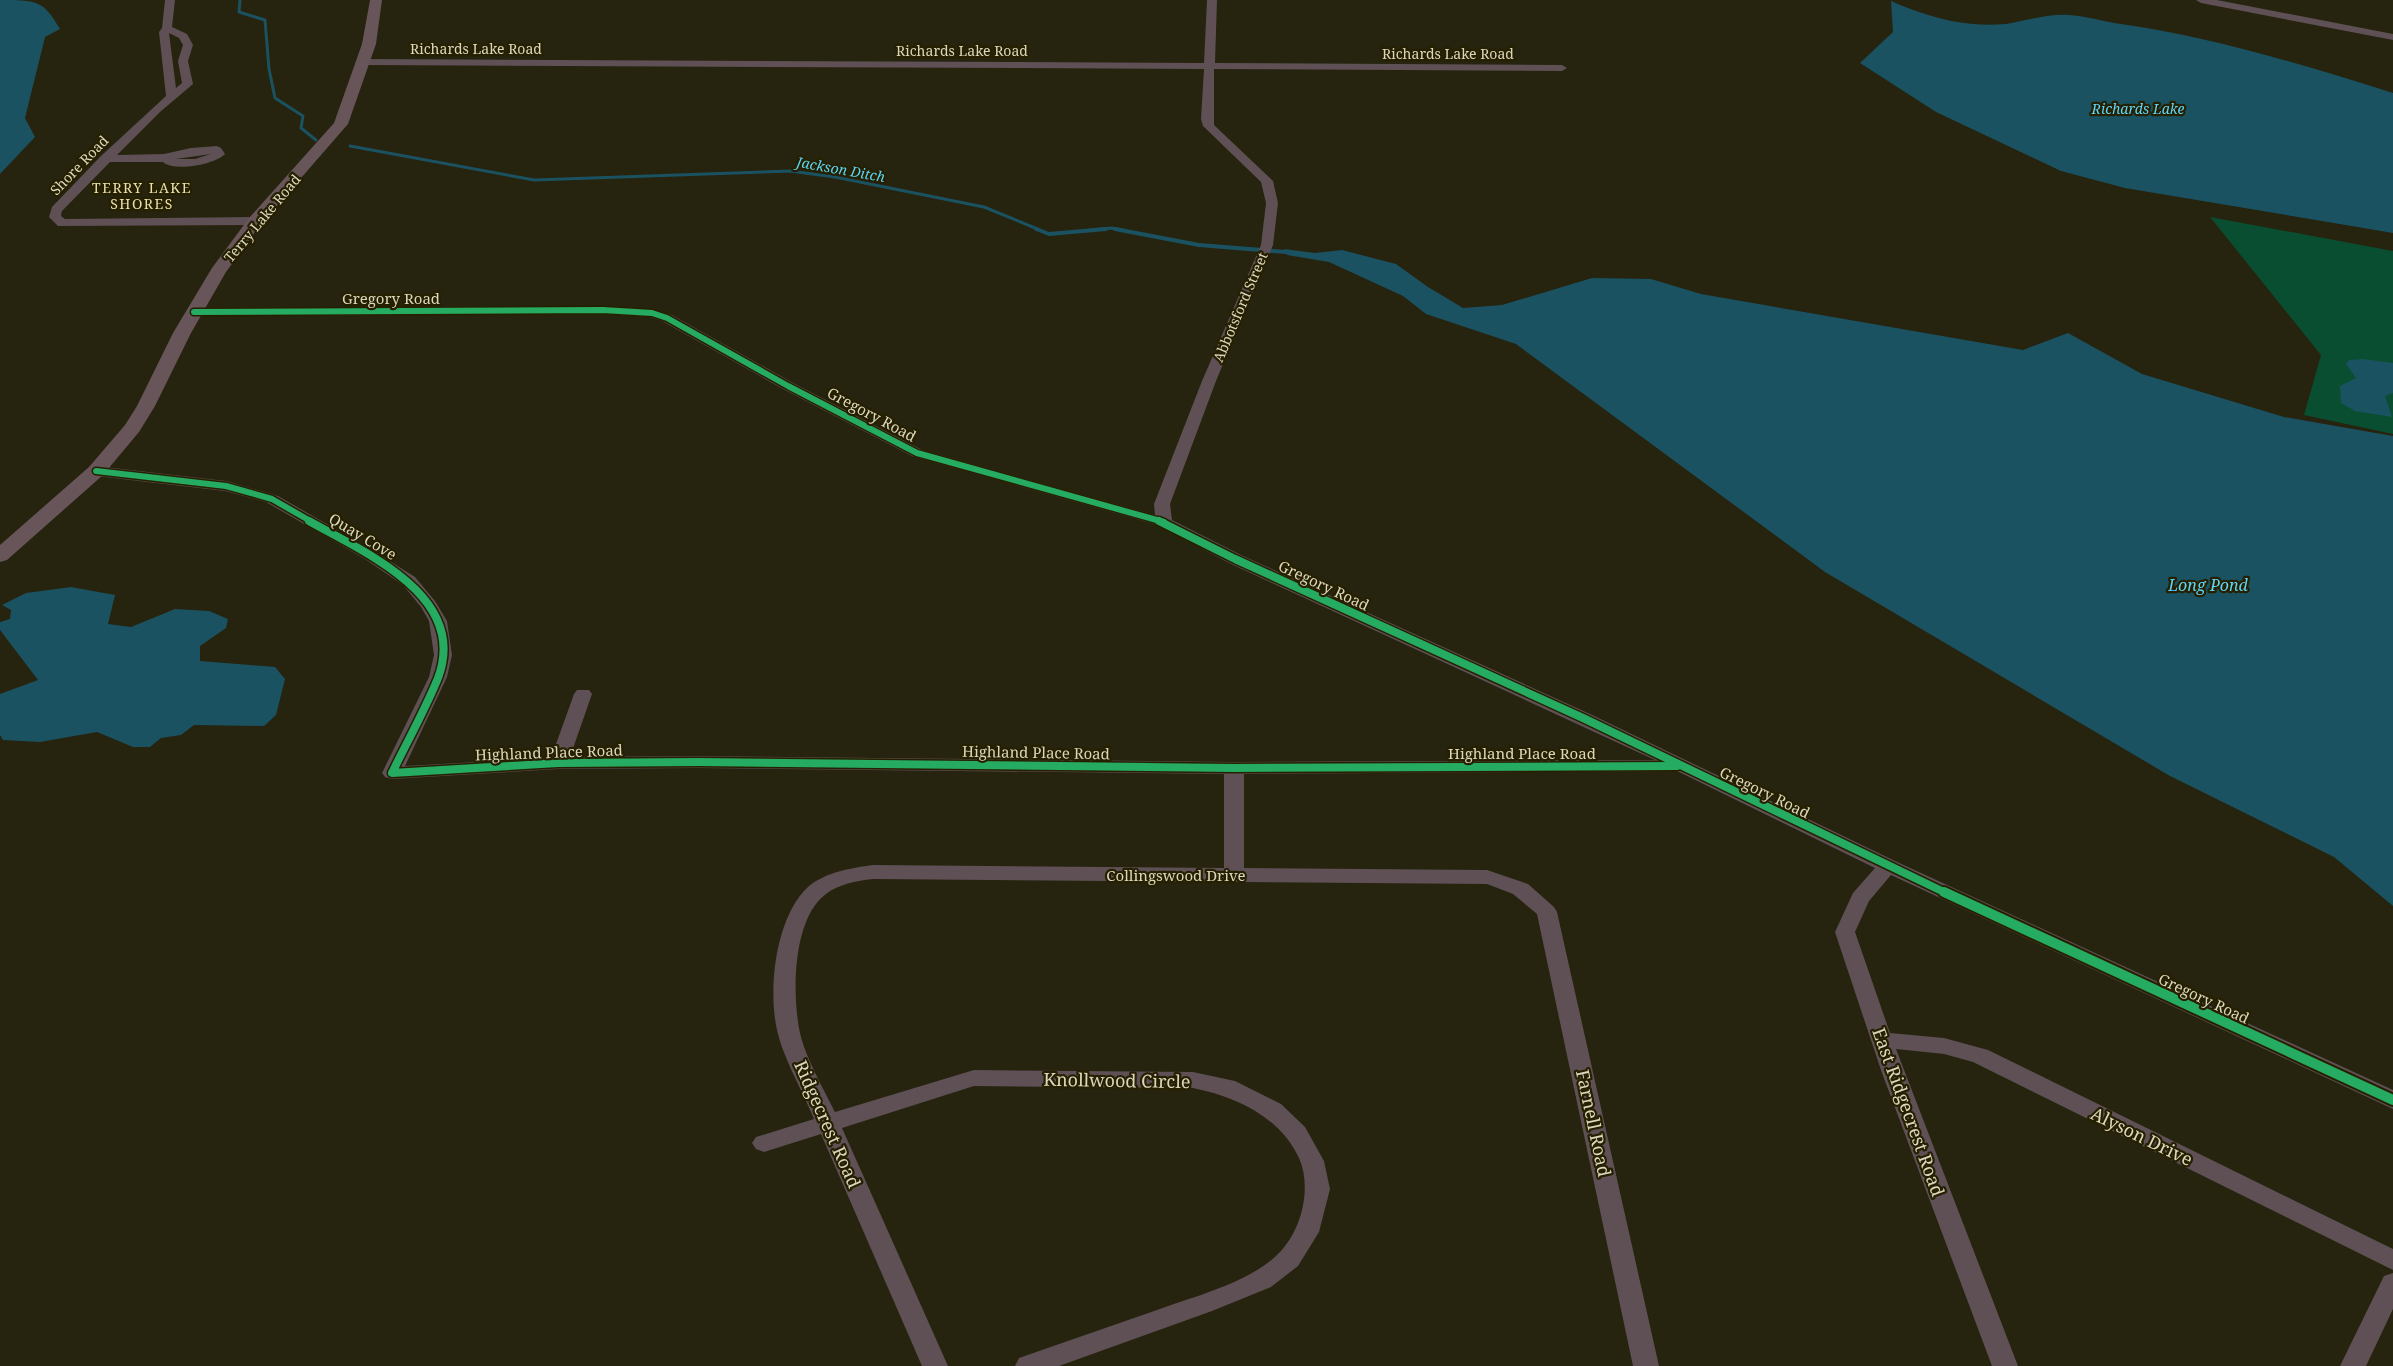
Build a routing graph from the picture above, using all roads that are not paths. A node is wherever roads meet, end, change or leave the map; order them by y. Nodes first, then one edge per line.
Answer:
1 (170, 0) edge
2 (376, 0) edge
3 (1212, 0) edge
4 (2201, 0) edge
5 (167, 28) junction
6 (2393, 37) edge
7 (362, 62) junction
8 (1210, 66) junction
9 (1562, 68) dead end
10 (172, 96) junction
11 (164, 158) dead end
12 (105, 159) junction
13 (255, 221) junction
14 (194, 312) junction
15 (96, 471) junction
16 (1164, 522) junction
17 (0, 556) edge
18 (583, 694) dead end
19 (558, 763) junction
20 (1680, 765) junction
21 (1234, 768) junction
22 (392, 773) joint
23 (1888, 866) junction
24 (1234, 875) junction
25 (829, 883) joint
26 (1523, 890) joint
27 (1882, 1040) junction
28 (2393, 1100) edge
29 (827, 1124) junction
30 (764, 1143) dead end
31 (2393, 1260) edge
32 (2393, 1282) edge
33 (935, 1366) edge
34 (1028, 1366) edge
35 (1646, 1366) edge
36 (2005, 1366) edge
37 (2353, 1366) edge

1 - 5 street
2 - 7 main road, Terry Lake Road
3 - 8 street, Abbotsford Street
4 - 6 street
5 - 10 street
5 - 10 street, Shore Road
7 - 8 street, Richards Lake Road
7 - 13 main road, Terry Lake Road
8 - 9 street, Richards Lake Road
8 - 16 street, Abbotsford Street
10 - 12 street, Shore Road
11 - 12 street
12 - 13 street, Shore Road
13 - 14 main road, Terry Lake Road
14 - 15 main road, Terry Lake Road
14 - 16 street, Gregory Road
15 - 17 main road, Terry Lake Road
15 - 22 street, Quay Cove
16 - 20 street, Gregory Road
18 - 19 street
19 - 21 street, Highland Place Road
19 - 22 street, Highland Place Road
20 - 21 street, Highland Place Road
20 - 23 street, Gregory Road
21 - 24 street
23 - 27 street, East Ridgecrest Road
23 - 28 street, Gregory Road
24 - 25 street, Collingswood Drive
24 - 26 street, Collingswood Drive
25 - 29 street, Ridgecrest Road
26 - 35 street, Farnell Road
27 - 31 street, Alyson Drive
27 - 36 street, East Ridgecrest Road
29 - 30 street, Knollwood Circle
29 - 33 street, Ridgecrest Road
29 - 34 street, Knollwood Circle
32 - 37 street

